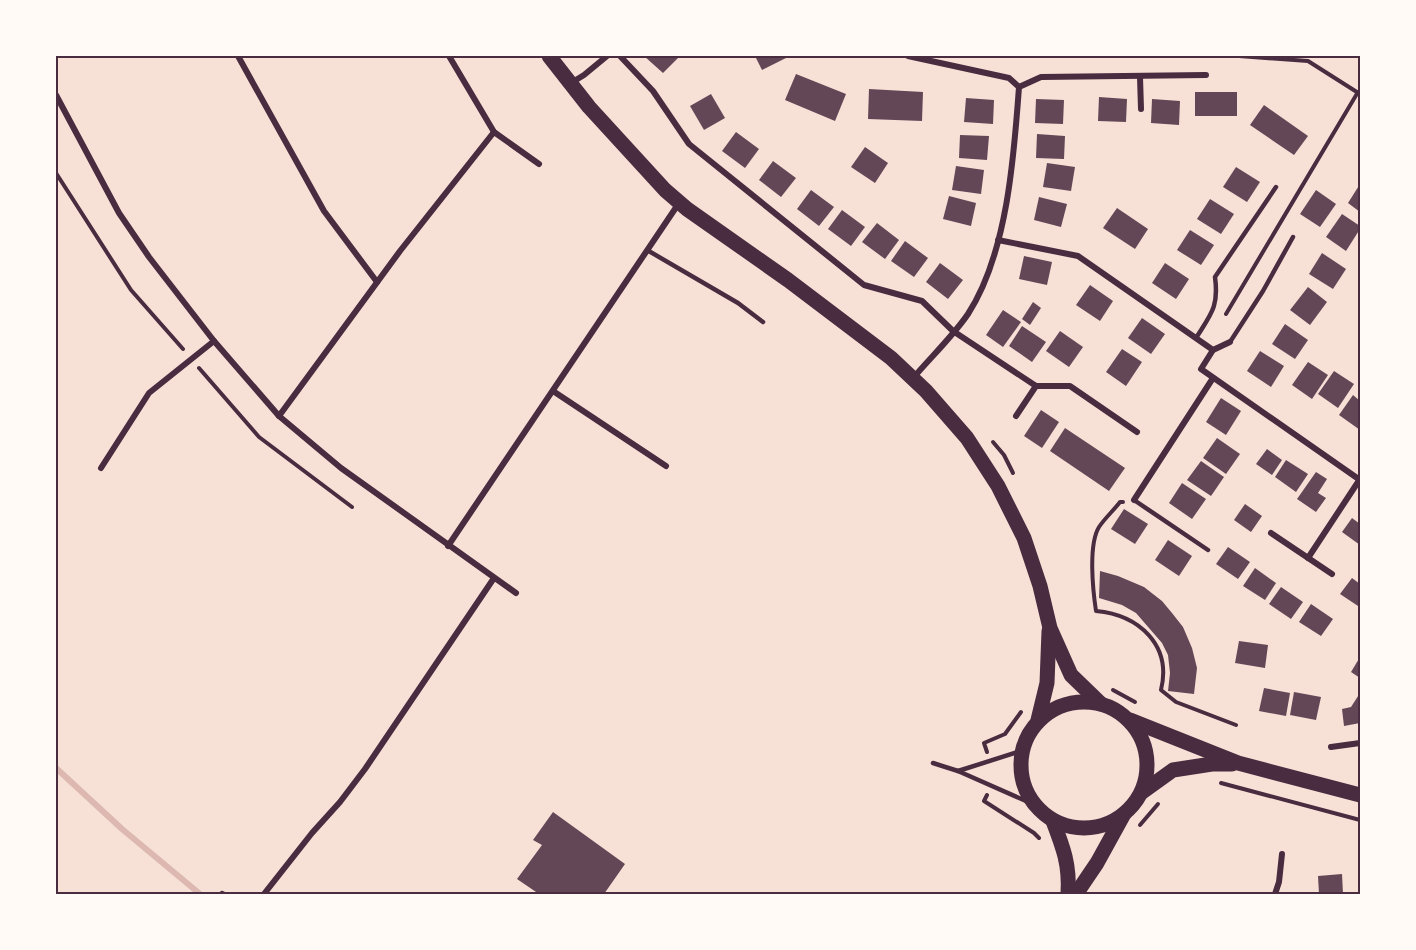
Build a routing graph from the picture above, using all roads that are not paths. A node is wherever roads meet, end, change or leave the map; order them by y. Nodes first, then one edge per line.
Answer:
1 (238, 56) edge
2 (449, 56) edge
3 (549, 56) edge
4 (607, 56) edge
5 (620, 56) edge
6 (908, 56) edge
7 (1206, 75) dead end
8 (1140, 77) junction
9 (571, 83) junction
10 (1019, 87) junction
11 (56, 95) edge
12 (1141, 109) dead end
13 (494, 132) junction
14 (539, 164) dead end
15 (1276, 187) dead end
16 (680, 202) junction
17 (1293, 237) dead end
18 (998, 240) junction
19 (647, 250) junction
20 (377, 282) junction
21 (763, 322) dead end
22 (953, 331) junction
23 (1196, 338) junction
24 (214, 342) junction
25 (1230, 342) joint
26 (1213, 350) junction
27 (912, 378) junction
28 (1213, 378) junction
29 (1036, 386) junction
30 (553, 391) junction
31 (279, 416) junction
32 (1016, 416) dead end
33 (1137, 432) dead end
34 (666, 466) dead end
35 (101, 468) dead end
36 (1360, 480) edge
37 (1134, 500) joint
38 (1271, 533) dead end
39 (448, 546) junction
40 (1208, 550) dead end
41 (1308, 558) junction
42 (1332, 574) dead end
43 (495, 578) junction
44 (516, 593) dead end
45 (1050, 628) junction
46 (1101, 704) junction
47 (1038, 720) junction
48 (1128, 720) junction
49 (1360, 742) edge
50 (1330, 747) dead end
51 (1021, 751) junction
52 (933, 763) dead end
53 (1238, 764) junction
54 (958, 771) junction
55 (1141, 793) junction
56 (1360, 795) edge
57 (1035, 806) junction
58 (1124, 814) junction
59 (1053, 821) junction
60 (1282, 854) dead end
61 (264, 894) edge
62 (1068, 894) edge
63 (1076, 894) edge
64 (1275, 894) edge

1 - 20 street
2 - 13 street
3 - 9 main road
4 - 9 street
5 - 22 street
6 - 10 street
7 - 8 street
8 - 10 street
8 - 12 street
9 - 16 main road
10 - 18 street
11 - 24 street
13 - 14 street
13 - 20 street
15 - 23 lane
16 - 19 street
16 - 27 main road
17 - 25 lane
18 - 22 street
18 - 23 street
19 - 21 lane
19 - 30 street
20 - 31 street
22 - 27 street
22 - 29 street
23 - 26 street
24 - 31 street
24 - 35 street
25 - 26 street
26 - 28 street
27 - 45 main road
28 - 36 street
28 - 37 street
29 - 32 street
29 - 33 street
30 - 34 street
30 - 39 street
31 - 39 street
36 - 41 street
37 - 40 lane
38 - 41 street
39 - 43 street
41 - 42 street
43 - 44 street
43 - 61 street
45 - 46 main road
45 - 47 main road
46 - 47 main road
46 - 48 main road
47 - 51 main road
48 - 53 main road
48 - 55 main road
49 - 50 street
51 - 54 lane
51 - 57 main road
52 - 54 lane
53 - 55 main road
53 - 56 main road
54 - 57 lane
55 - 58 main road
57 - 59 main road
58 - 59 main road
58 - 63 main road
59 - 62 main road
60 - 64 street

